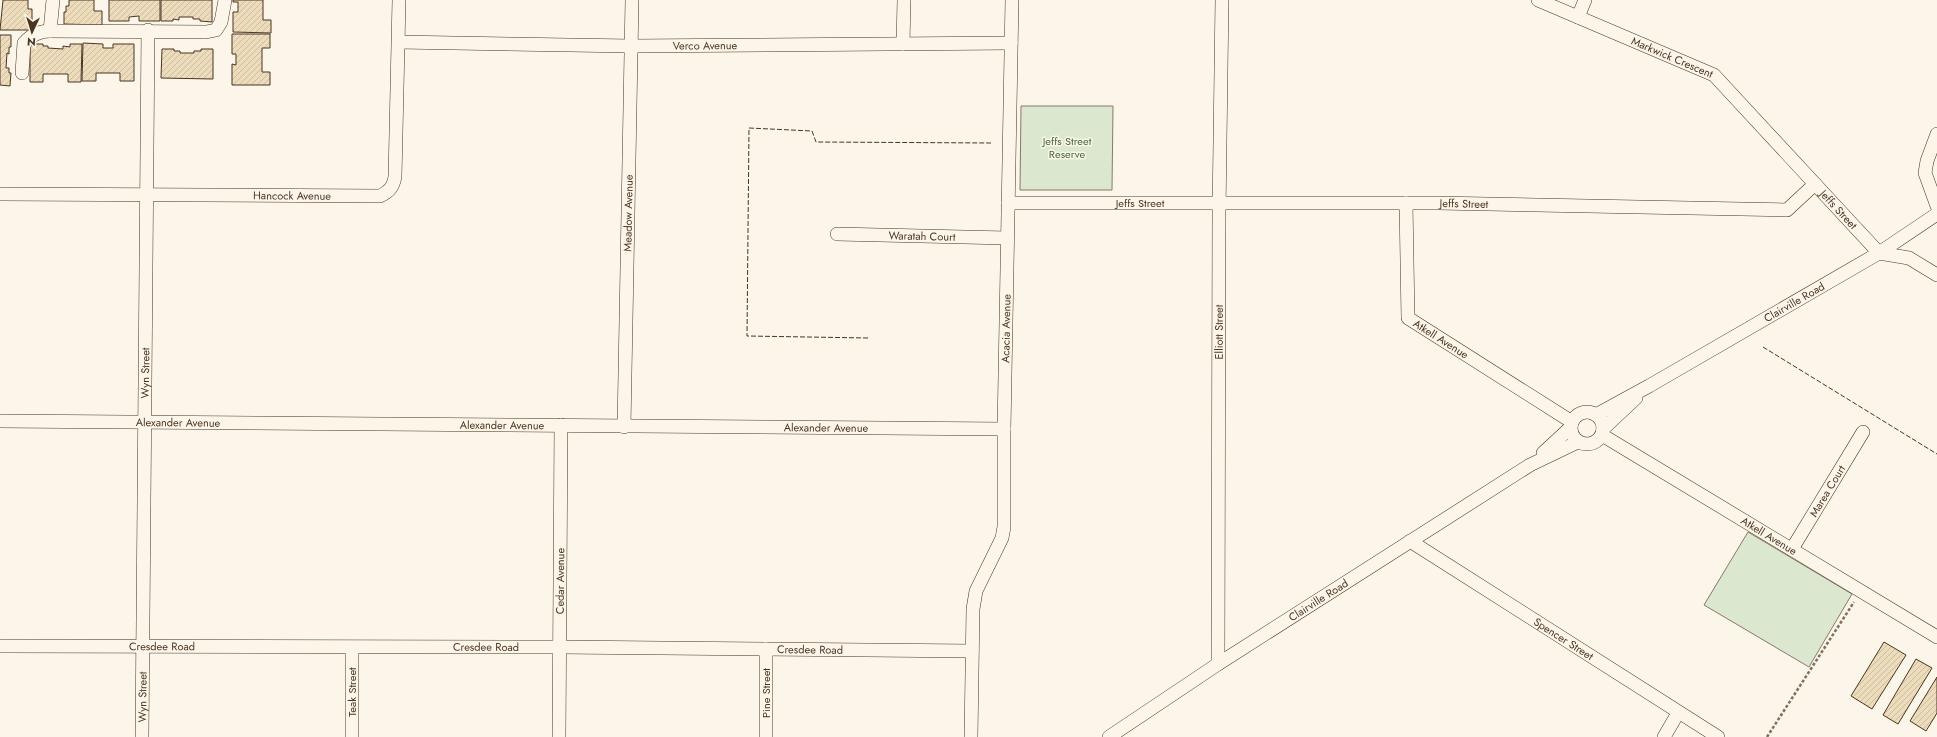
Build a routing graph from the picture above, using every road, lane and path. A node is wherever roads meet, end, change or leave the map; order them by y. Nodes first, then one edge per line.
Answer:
1 (53, 0) edge
2 (225, 0) edge
3 (399, 0) edge
4 (632, 0) edge
5 (904, 0) edge
6 (1012, 0) edge
7 (1222, 0) edge
8 (1538, 0) edge
9 (1586, 0) edge
10 (1578, 16) junction
11 (50, 30) junction
12 (148, 30) junction
13 (399, 42) junction
14 (1010, 43) junction
15 (903, 44) junction
16 (632, 46) junction
17 (22, 73) dead end
18 (1937, 134) edge
19 (1815, 184) junction
20 (0, 194) edge
21 (146, 195) junction
22 (1008, 203) junction
23 (1219, 203) junction
24 (1406, 203) junction
25 (1937, 206) edge
26 (1937, 214) edge
27 (837, 234) dead end
28 (1007, 238) junction
29 (1879, 253) junction
30 (1937, 275) edge
31 (1649, 386) junction
32 (1596, 414) junction
33 (0, 421) edge
34 (145, 422) junction
35 (561, 425) junction
36 (1571, 425) junction
37 (624, 427) junction
38 (1004, 429) junction
39 (1602, 432) junction
40 (1863, 432) dead end
41 (1578, 442) junction
42 (1530, 466) junction
43 (1410, 541) junction
44 (1792, 549) junction
45 (1861, 591) junction
46 (1937, 637) edge
47 (0, 646) edge
48 (142, 646) junction
49 (560, 647) junction
50 (352, 648) junction
51 (766, 649) junction
52 (972, 651) junction
53 (1218, 664) junction
54 (1678, 713) junction
55 (142, 737) edge
56 (352, 737) edge
57 (559, 737) edge
58 (766, 737) edge
59 (971, 737) edge
60 (1109, 737) edge
61 (1664, 737) edge
62 (1718, 737) edge
63 (1767, 737) edge

1 - 11 street
2 - 12 street
3 - 13 street, Hancock Avenue
4 - 16 street, Meadow Avenue
5 - 15 street
6 - 14 street, Acacia Avenue
7 - 23 street, Elliott Street
8 - 10 street, Markwick Crescent
9 - 10 street
10 - 19 street, Markwick Crescent
11 - 12 street
11 - 17 street
12 - 21 street, Wyn Street
13 - 16 street, Verco Avenue
13 - 21 street, Hancock Avenue
14 - 15 street, Verco Avenue
14 - 22 street, Acacia Avenue
15 - 16 street, Verco Avenue
16 - 37 street, Meadow Avenue
18 - 25 street
19 - 24 street, Jeffs Street
19 - 29 street, Jeffs Street
20 - 21 street, Hancock Avenue
21 - 34 street, Wyn Street
22 - 23 street, Jeffs Street
22 - 28 street, Acacia Avenue
23 - 24 street, Jeffs Street
23 - 53 street, Elliott Street
24 - 36 street, Atkell Avenue
26 - 29 street, Clairville Road
27 - 28 street, Waratah Court
28 - 38 street, Acacia Avenue
29 - 30 street
29 - 31 street, Clairville Road
31 - 32 street, Clairville Road
31 - 39 street, Clairville Road
32 - 36 street
32 - 39 street
33 - 34 street, Alexander Avenue
34 - 35 street, Alexander Avenue
34 - 48 street, Wyn Street
35 - 37 street, Alexander Avenue
35 - 49 street, Cedar Avenue
36 - 41 street
36 - 42 street, Clairville Road
37 - 38 street, Alexander Avenue
38 - 52 street, Acacia Avenue
39 - 41 street
39 - 44 street, Atkell Avenue
40 - 44 street, Marea Court
41 - 42 street, Clairville Road
42 - 43 street, Clairville Road
43 - 53 street, Clairville Road
43 - 54 street, Spencer Street
44 - 45 street, Atkell Avenue
45 - 46 street, Atkell Avenue
45 - 63 path
47 - 48 street, Cresdee Road
48 - 50 street, Cresdee Road
48 - 55 street, Wyn Street
49 - 50 street, Cresdee Road
49 - 51 street, Cresdee Road
49 - 57 street, Cedar Avenue
50 - 56 street, Teak Street
51 - 52 street, Cresdee Road
51 - 58 street, Pine Street
52 - 59 street, Acacia Avenue
53 - 60 street, Clairville Road
54 - 61 street
54 - 62 street, Spencer Street

